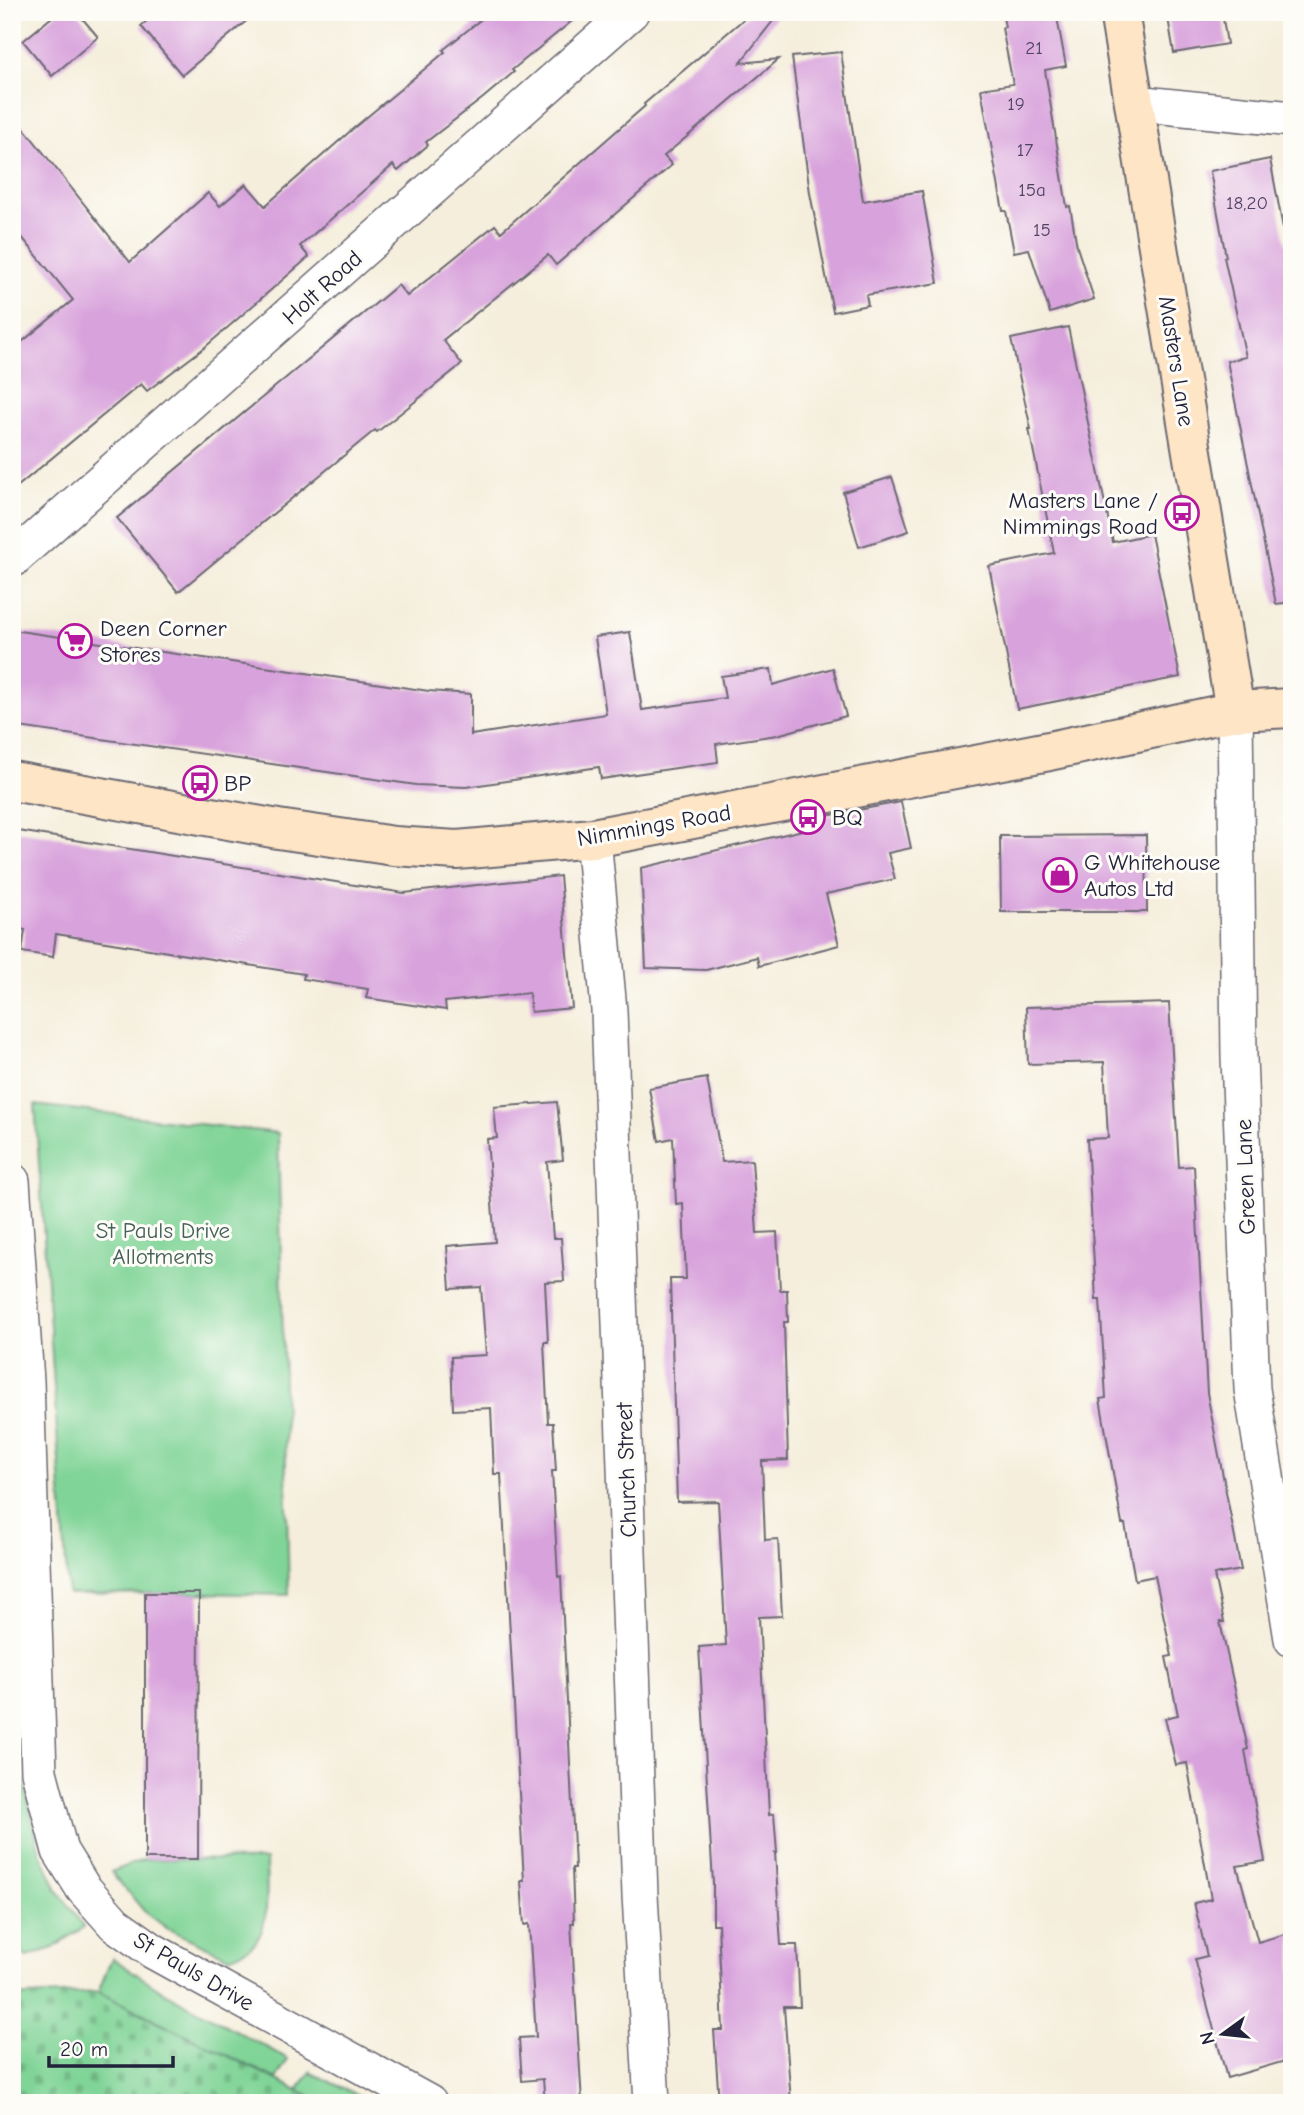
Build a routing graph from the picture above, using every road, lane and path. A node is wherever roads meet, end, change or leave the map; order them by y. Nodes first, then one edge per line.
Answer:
1 (631, 12) edge
2 (1119, 12) edge
3 (1134, 103) junction
4 (1292, 119) edge
5 (12, 560) edge
6 (1292, 708) edge
7 (1234, 710) junction
8 (12, 781) edge
9 (593, 838) junction
10 (12, 1181) edge
11 (1292, 1639) edge
12 (429, 2103) edge
13 (652, 2103) edge

1 - 5 street, Holt Road
2 - 3 main road, Masters Lane
3 - 4 street
3 - 7 main road, Masters Lane
6 - 7 main road, Nimmings Road
7 - 9 main road, Nimmings Road
7 - 11 street, Green Lane
8 - 9 main road, Nimmings Road
9 - 13 street, Church Street
10 - 12 street, St Pauls Drive

